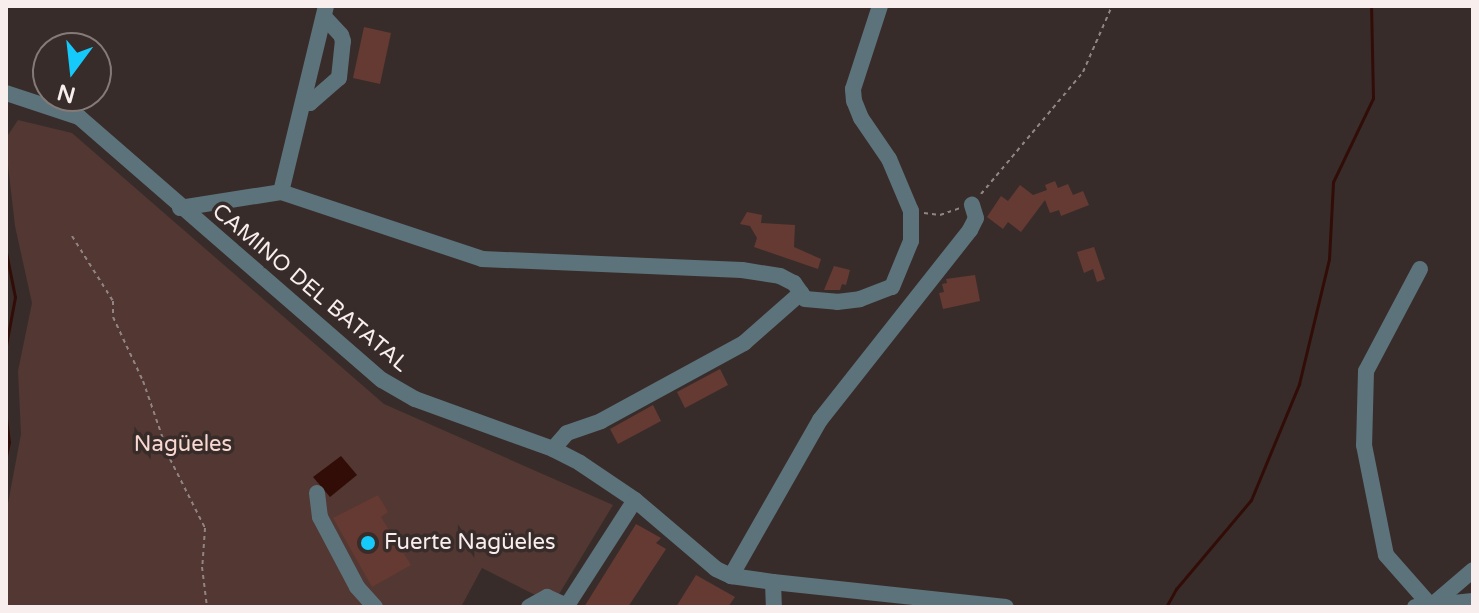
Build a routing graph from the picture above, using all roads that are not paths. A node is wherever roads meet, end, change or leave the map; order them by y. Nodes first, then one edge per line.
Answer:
1 (880, 6) edge
2 (325, 12) edge
3 (6, 93) edge
4 (303, 103) junction
5 (281, 192) junction
6 (972, 205) road end
7 (180, 208) junction
8 (1420, 269) dead end
9 (801, 293) junction
10 (553, 449) junction
11 (317, 493) dead end
12 (635, 500) junction
13 (1473, 570) edge
14 (731, 576) junction
15 (773, 582) junction
16 (1473, 601) edge
17 (567, 606) edge
18 (1423, 606) edge
19 (375, 607) edge
20 (529, 607) edge
21 (774, 607) edge
22 (1006, 607) edge

1 - 9 street
2 - 4 street
2 - 4 street
3 - 7 street, CAMINO DEL BATATAL
4 - 5 street
5 - 7 street
5 - 9 street
6 - 14 street
7 - 10 street, CAMINO DEL BATATAL
8 - 18 street
9 - 10 street
10 - 12 street, CAMINO DEL BATATAL
11 - 19 street
12 - 14 street, CAMINO DEL BATATAL
12 - 17 street
13 - 18 street
14 - 15 street, CAMINO DEL BATATAL
15 - 21 street
15 - 22 street, CAMINO DEL BATATAL
16 - 18 street
17 - 20 street

